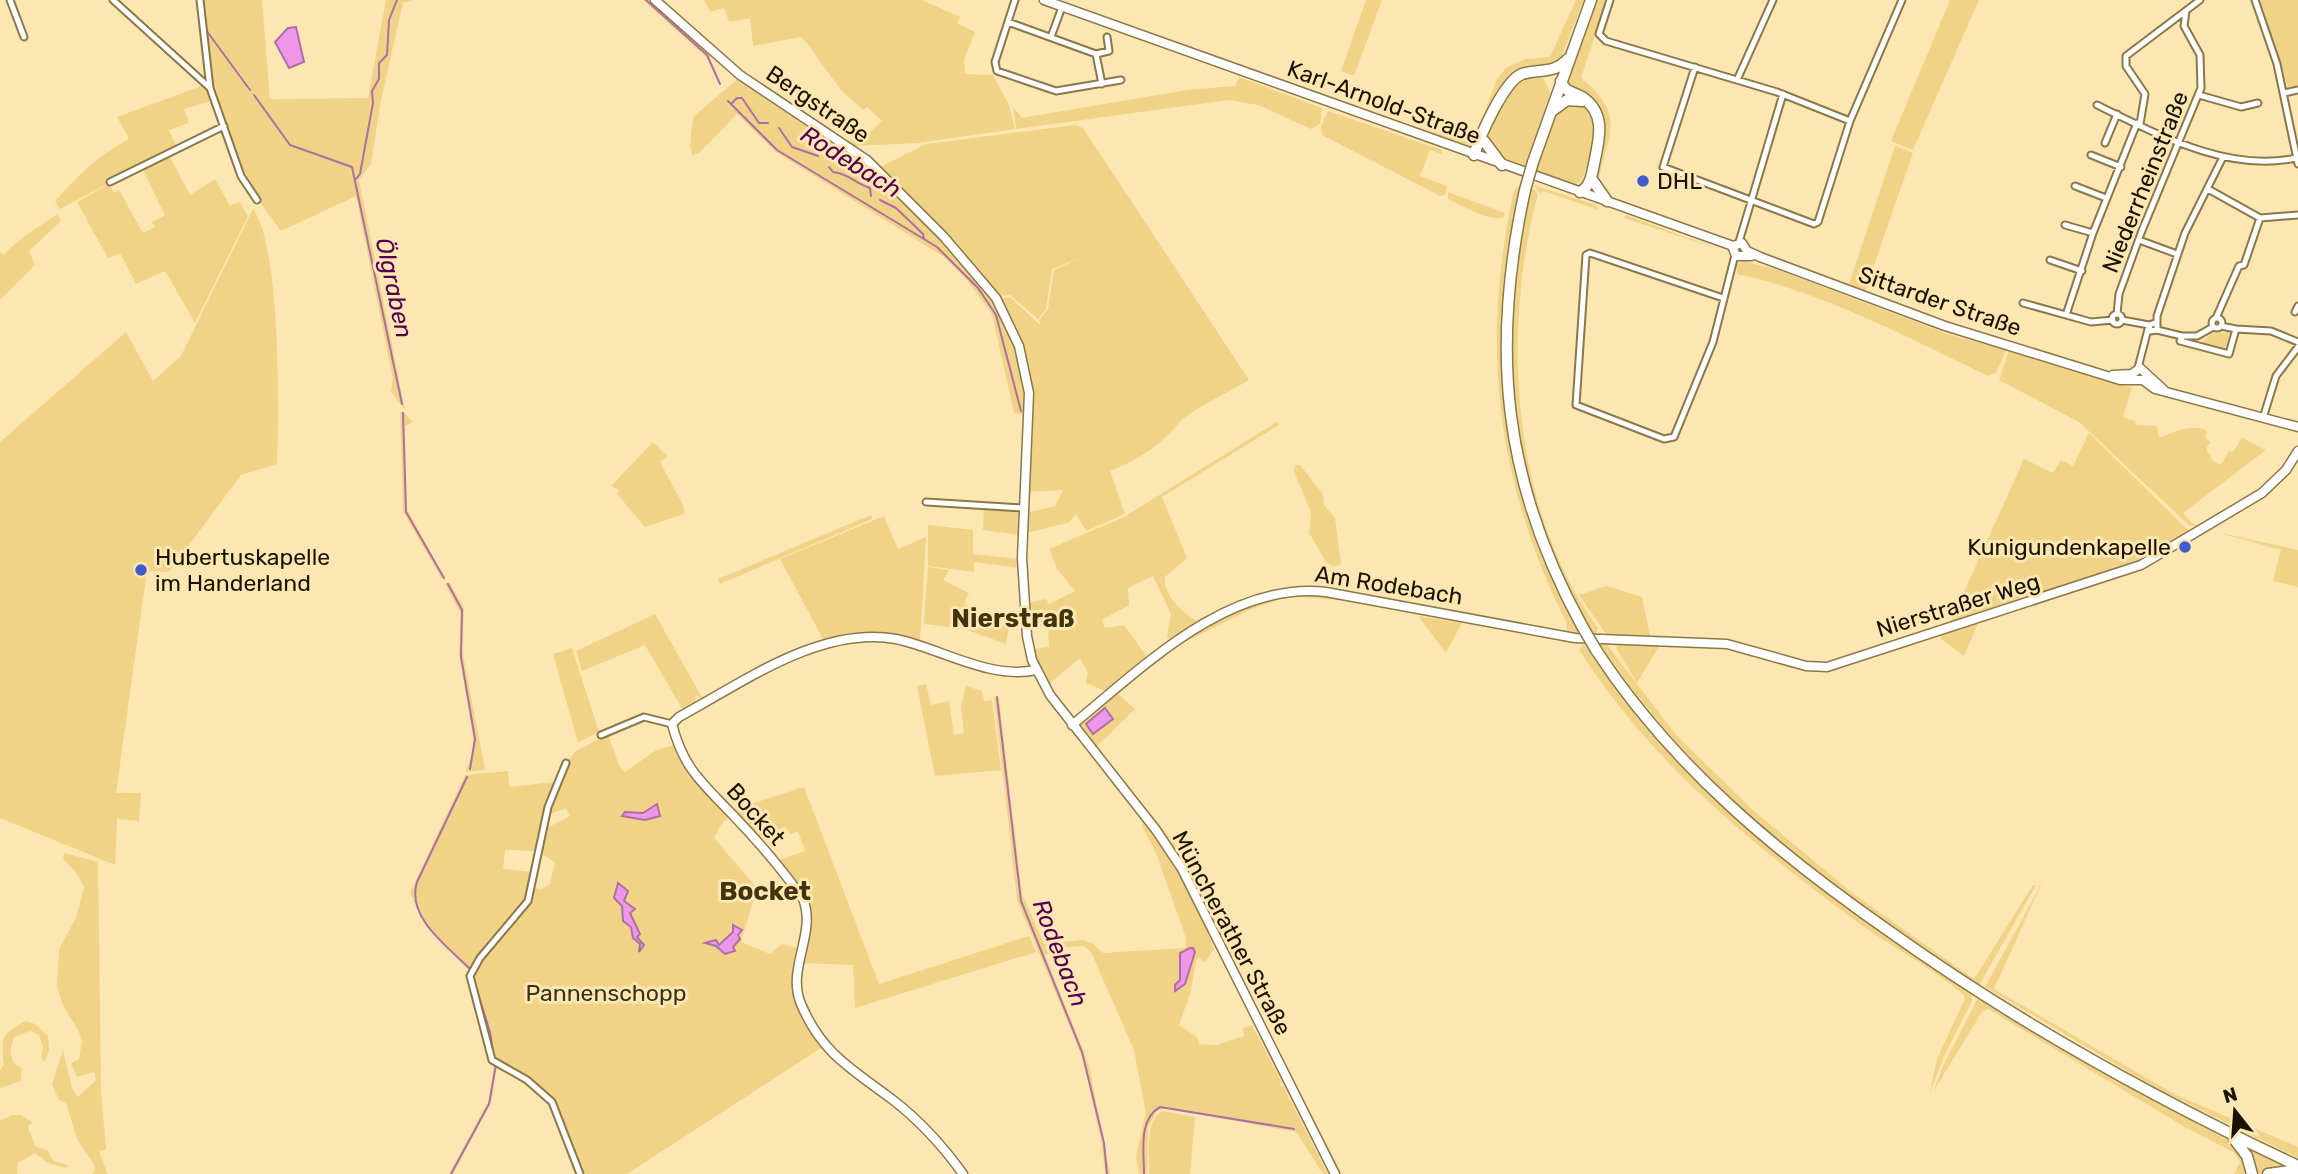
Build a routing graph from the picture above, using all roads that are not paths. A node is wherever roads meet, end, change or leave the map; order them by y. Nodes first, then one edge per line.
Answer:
1 (10, 0) edge
2 (113, 0) edge
3 (200, 0) edge
4 (655, 0) edge
5 (1014, 0) edge
6 (1044, 0) edge
7 (1591, 0) edge
8 (1609, 0) edge
9 (1773, 0) edge
10 (1902, 0) edge
11 (2200, 0) edge
12 (2255, 0) edge
13 (1062, 8) junction
14 (2186, 11) junction
15 (2170, 21) junction
16 (1008, 22) junction
17 (2184, 26) junction
18 (24, 37) dead end
19 (1051, 37) junction
20 (1107, 37) dead end
21 (1096, 54) junction
22 (1570, 57) junction
23 (1695, 67) junction
24 (1532, 73) junction
25 (1737, 79) junction
26 (1121, 80) dead end
27 (1561, 81) junction
28 (1102, 84) junction
29 (210, 88) junction
30 (2298, 90) edge
31 (2284, 93) junction
32 (1783, 94) junction
33 (1556, 95) junction
34 (2199, 95) junction
35 (2258, 103) dead end
36 (1588, 104) junction
37 (2097, 105) dead end
38 (1550, 114) junction
39 (2117, 114) junction
40 (1850, 121) junction
41 (2138, 123) junction
42 (224, 126) junction
43 (1486, 128) junction
44 (1484, 141) junction
45 (2179, 141) junction
46 (2296, 142) edge
47 (2105, 143) dead end
48 (1474, 155) junction
49 (2091, 155) dead end
50 (2223, 157) junction
51 (1595, 160) junction
52 (2297, 161) edge
53 (1502, 165) junction
54 (2121, 167) junction
55 (1591, 177) junction
56 (110, 182) dead end
57 (2075, 186) dead end
58 (2208, 188) junction
59 (1580, 192) junction
60 (2106, 198) junction
61 (257, 200) dead end
62 (1751, 200) junction
63 (1606, 201) junction
64 (2298, 215) edge
65 (2260, 218) junction
66 (2066, 225) dead end
67 (2093, 233) junction
68 (2139, 240) junction
69 (1739, 249) junction
70 (2177, 254) junction
71 (2050, 260) dead end
72 (2082, 271) junction
73 (1723, 298) junction
74 (2023, 303) dead end
75 (2117, 314) junction
76 (2066, 315) junction
77 (2216, 318) junction
78 (2112, 320) junction
79 (2122, 320) junction
80 (2221, 326) junction
81 (2153, 327) junction
82 (2213, 327) junction
83 (2236, 329) junction
84 (2182, 336) junction
85 (2298, 344) edge
86 (2139, 374) junction
87 (2263, 418) junction
88 (2297, 426) edge
89 (2298, 451) edge
90 (926, 502) dead end
91 (1023, 508) junction
92 (1840, 663) joint
93 (1036, 670) junction
94 (672, 724) junction
95 (1073, 725) junction
96 (601, 735) dead end
97 (566, 763) dead end
98 (2229, 1134) junction
99 (2298, 1168) edge
100 (580, 1174) edge
101 (963, 1174) edge
102 (1335, 1174) edge
103 (2252, 1174) edge
104 (2268, 1174) edge

1 - 18 street
2 - 29 street
3 - 29 street
4 - 91 street, Bergstraße
5 - 16 street
6 - 13 street, Karl-Arnold-Straße
7 - 22 highway
8 - 23 street
9 - 25 street
10 - 40 street
11 - 14 street
12 - 31 street
13 - 19 street
13 - 48 street, Karl-Arnold-Straße
14 - 15 street
14 - 17 street
15 - 17 street
15 - 41 street
16 - 19 street
16 - 28 street
17 - 34 street, Niederrheinstraße
19 - 21 street
20 - 21 street
21 - 28 street
22 - 24 highway
22 - 27 highway
23 - 25 street
23 - 62 street
24 - 33 highway
24 - 43 highway
25 - 32 street
26 - 28 street
27 - 33 highway
27 - 36 highway
29 - 42 street
30 - 31 street
31 - 46 street
32 - 40 street
32 - 62 street
33 - 38 highway
34 - 35 street
34 - 45 street, Niederrheinstraße
36 - 38 highway
36 - 51 highway
37 - 39 street
38 - 98 highway, bridge
39 - 41 street
39 - 47 street
40 - 62 street
41 - 45 street
41 - 54 street
42 - 56 street
42 - 61 street
43 - 44 highway
43 - 48 highway
44 - 48 highway
44 - 53 highway
45 - 50 street
45 - 68 street, Niederrheinstraße
46 - 52 street
48 - 53 street, Karl-Arnold-Straße
49 - 54 street
50 - 52 street
50 - 58 street
51 - 55 highway
51 - 59 highway
53 - 59 street, Karl-Arnold-Straße
54 - 60 street
55 - 59 highway
55 - 63 highway
57 - 60 street
58 - 65 street
58 - 70 street
59 - 63 street, Karl-Arnold-Straße
60 - 67 street
62 - 69 street
63 - 69 street, Karl-Arnold-Straße
64 - 65 street
65 - 77 street
66 - 67 street
67 - 72 street
68 - 70 street
68 - 75 street, Niederrheinstraße
69 - 73 street
69 - 86 street, Sittarder Straße
70 - 81 street
71 - 72 street
72 - 76 street
73 - 73 street
74 - 76 street
75 - 78 street
75 - 79 street
76 - 78 street
77 - 80 street
77 - 82 street
78 - 79 street
79 - 81 street
80 - 82 street
80 - 83 street
81 - 84 street
81 - 86 street
82 - 84 street
83 - 84 street
83 - 85 street
85 - 87 street
86 - 87 street
87 - 88 street
89 - 92 street, Nierstraßer Weg
90 - 91 street
91 - 93 street
92 - 95 street, Am Rodebach
93 - 94 street
93 - 95 street
94 - 96 street
94 - 101 street, Bocket
95 - 102 street, Müncherather Straße
97 - 100 street
98 - 99 highway
98 - 103 highway
99 - 104 highway

